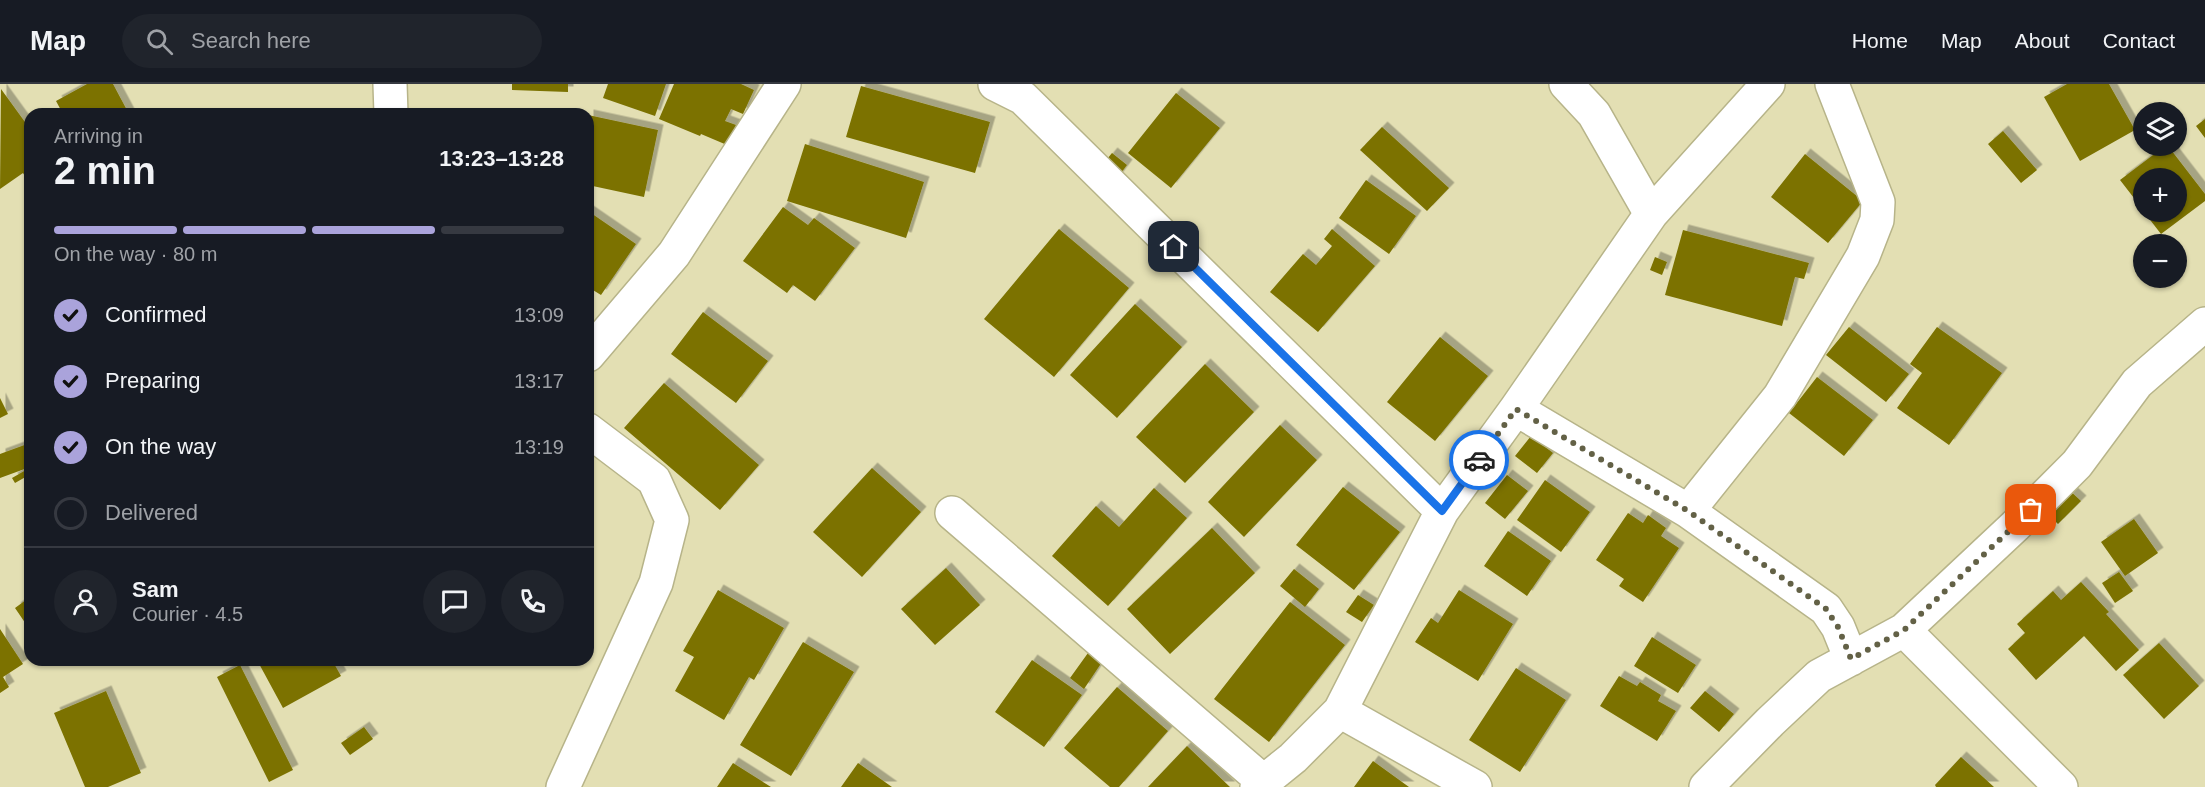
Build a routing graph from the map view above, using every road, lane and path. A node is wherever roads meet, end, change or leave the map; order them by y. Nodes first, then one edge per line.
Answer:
1 (390, 84) edge
2 (784, 84) edge
3 (995, 84) edge
4 (1566, 84) edge
5 (1767, 84) edge
6 (1832, 84) edge
7 (391, 108) edge
8 (1651, 214) junction
9 (2205, 324) edge
10 (594, 348) edge
11 (1516, 409) junction
12 (594, 435) edge
13 (1442, 511) junction
14 (1688, 511) junction
15 (952, 513) dead end
16 (1904, 630) junction
17 (1851, 659) junction
18 (1340, 711) junction
19 (1261, 784) edge
20 (563, 787) edge
21 (1475, 787) edge
22 (1706, 787) edge
23 (2061, 787) edge

1 - 7 street
2 - 10 street
3 - 13 street
4 - 8 street
5 - 8 street
6 - 14 street
8 - 11 street
9 - 16 street
11 - 13 street
11 - 14 street
12 - 20 street
13 - 18 street
14 - 17 street
15 - 19 street
16 - 17 street
16 - 23 street
17 - 22 street
18 - 19 street
18 - 21 street

